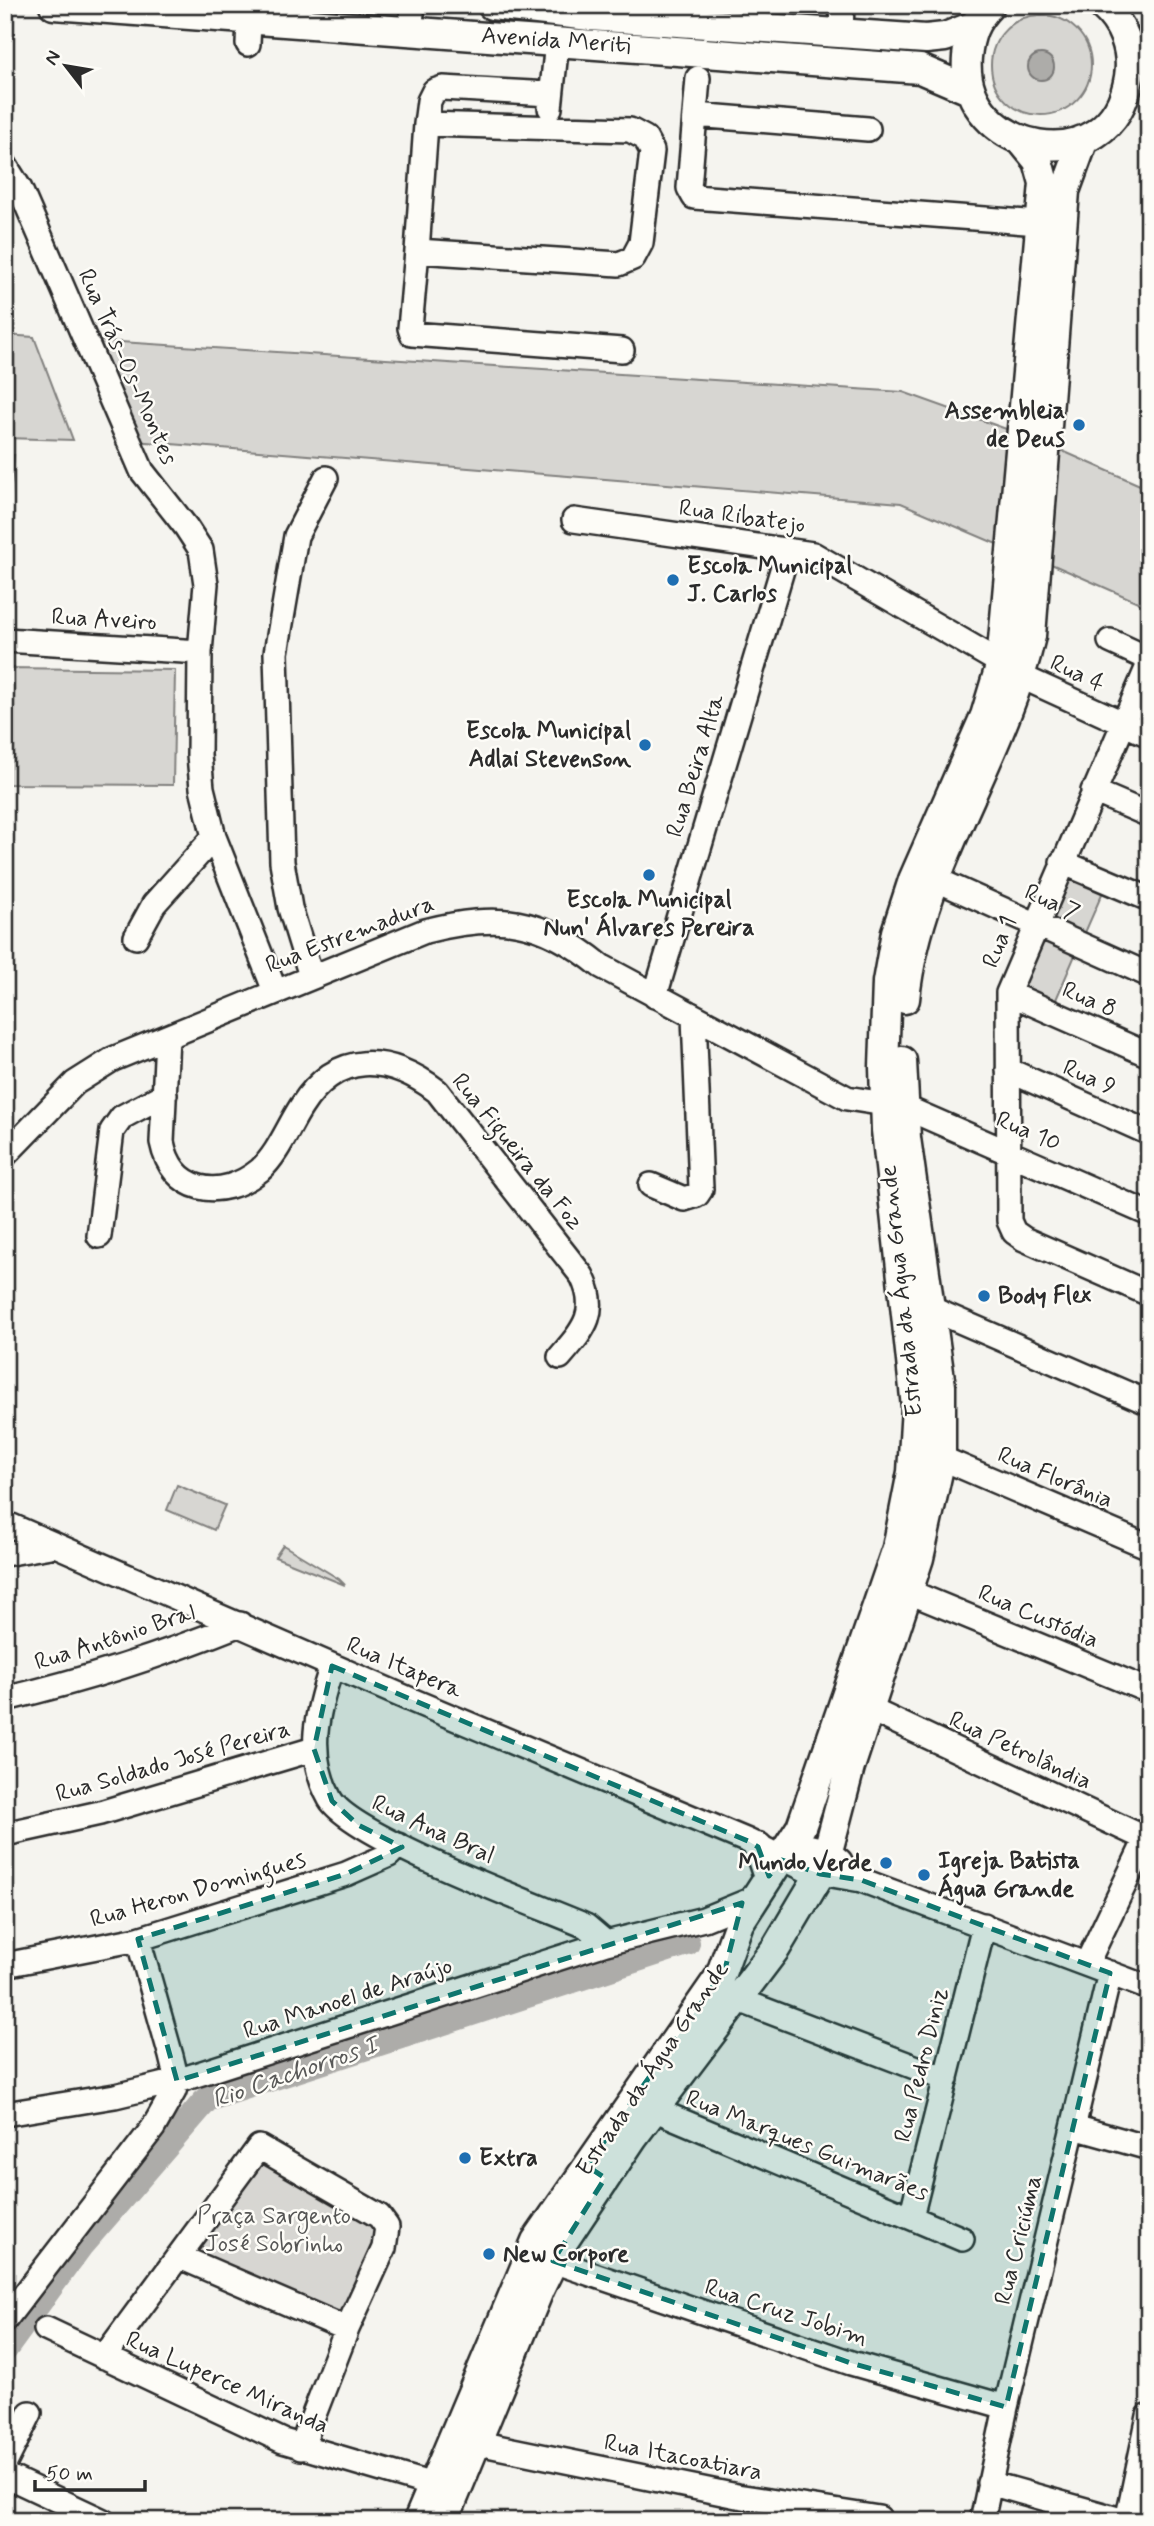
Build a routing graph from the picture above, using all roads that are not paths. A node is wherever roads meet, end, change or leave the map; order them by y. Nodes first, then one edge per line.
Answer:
1 (54, 5) edge
2 (492, 5) edge
3 (842, 5) edge
4 (1102, 5) edge
5 (200, 11) edge
6 (635, 12) edge
7 (981, 15) edge
8 (412, 18) edge
9 (1121, 27) junction
10 (841, 33) junction
11 (557, 41) junction
12 (634, 47) junction
13 (1149, 52) edge
14 (698, 78) dead end
15 (970, 90) junction
16 (1149, 92) edge
17 (551, 94) junction
18 (1119, 105) junction
19 (695, 115) junction
20 (426, 124) junction
21 (547, 127) junction
22 (867, 129) dead end
23 (1020, 139) junction
24 (1083, 142) junction
25 (5, 165) edge
26 (1040, 223) junction
27 (417, 251) junction
28 (622, 350) dead end
29 (326, 478) dead end
30 (574, 520) dead end
31 (788, 550) junction
32 (5, 640) edge
33 (1110, 641) dead end
34 (200, 652) junction
35 (1149, 662) edge
36 (1011, 670) junction
37 (1124, 724) junction
38 (1149, 735) edge
39 (1093, 791) junction
40 (1149, 815) edge
41 (214, 837) junction
42 (1062, 862) junction
43 (934, 879) junction
44 (1149, 899) edge
45 (1035, 924) junction
46 (136, 937) dead end
47 (1149, 975) edge
48 (311, 976) junction
49 (275, 991) junction
50 (1008, 993) junction
51 (655, 996) junction
52 (694, 1017) junction
53 (167, 1037) junction
54 (1149, 1055) edge
55 (1008, 1070) junction
56 (165, 1094) junction
57 (894, 1106) junction
58 (1149, 1133) edge
59 (1009, 1153) junction
60 (5, 1154) edge
61 (651, 1185) dead end
62 (1149, 1213) edge
63 (99, 1236) dead end
64 (1149, 1294) edge
65 (932, 1309) junction
66 (560, 1357) dead end
67 (1149, 1403) edge
68 (941, 1458) junction
69 (5, 1523) edge
70 (56, 1545) junction
71 (1149, 1546) edge
72 (5, 1554) edge
73 (907, 1591) junction
74 (240, 1624) junction
75 (332, 1666) junction
76 (1149, 1691) edge
77 (5, 1699) edge
78 (869, 1709) junction
79 (314, 1749) junction
80 (5, 1833) edge
81 (1148, 1837) edge
82 (398, 1845) junction
83 (824, 1863) junction
84 (765, 1870) junction
85 (704, 1919) junction
86 (984, 1925) junction
87 (733, 1938) junction
88 (138, 1939) junction
89 (606, 1944) junction
90 (776, 1948) junction
91 (6, 1959) edge
92 (1087, 1964) junction
93 (1110, 1973) junction
94 (1149, 1988) edge
95 (739, 2000) junction
96 (946, 2079) junction
97 (177, 2081) junction
98 (644, 2106) junction
99 (5, 2114) edge
100 (1074, 2127) junction
101 (1149, 2148) edge
102 (596, 2172) junction
103 (911, 2217) junction
104 (962, 2239) dead end
105 (180, 2257) junction
106 (553, 2261) junction
107 (5, 2319) edge
108 (46, 2329) dead end
109 (347, 2329) junction
110 (104, 2357) junction
111 (1006, 2407) junction
112 (30, 2413) dead end
113 (1149, 2416) edge
114 (478, 2443) junction
115 (301, 2448) junction
116 (5, 2463) edge
117 (5, 2475) edge
118 (989, 2483) junction
119 (433, 2485) junction
120 (879, 2518) dead end
121 (103, 2521) edge
122 (418, 2521) edge
123 (444, 2521) edge
124 (982, 2521) edge
125 (1126, 2521) edge

1 - 5 main road, Avenida Meriti
2 - 6 main road, Avenida Meriti
3 - 10 street
4 - 9 main road
5 - 8 main road, Avenida Meriti
6 - 10 main road, Avenida Meriti
6 - 12 street
7 - 10 main road, Avenida Meriti
7 - 15 main road
8 - 11 main road, Avenida Meriti
9 - 13 main road
9 - 18 main road
11 - 12 main road, Avenida Meriti
11 - 17 street
12 - 15 main road, Avenida Meriti
14 - 19 street
15 - 23 main road
16 - 18 main road
17 - 20 street
17 - 21 street
18 - 24 main road
19 - 22 street
19 - 26 street
20 - 21 street
20 - 27 street
21 - 27 street
23 - 24 main road
23 - 26 main road, Estrada da Água Grande
24 - 36 main road, Estrada da Água Grande
25 - 34 street, Rua Trás-Os-Montes
26 - 36 main road, Estrada da Água Grande
27 - 28 street
29 - 48 street
30 - 31 street, Rua Ribatejo
31 - 36 street, Rua Ribatejo
31 - 51 street, Rua Beira Alta
32 - 34 street, Rua Aveiro
33 - 35 street
34 - 41 street, Rua Trás-Os-Montes
35 - 37 street, Rua 1
36 - 37 street, Rua 4
36 - 43 main road, Estrada da Água Grande
36 - 57 main road, Estrada da Água Grande
37 - 38 street, Rua 4
37 - 39 street, Rua 1
39 - 40 street
39 - 42 street, Rua 1
41 - 46 street
41 - 49 street, Rua Trás-Os-Montes
42 - 44 street
42 - 45 street, Rua 1
43 - 45 street, Rua 7
43 - 57 main road, Estrada da Água Grande
45 - 47 street, Rua 7
45 - 50 street, Rua 1
48 - 49 street, Rua Estremadura
48 - 51 street, Rua Estremadura
49 - 53 street, Rua Estremadura
50 - 54 street, Rua 8
50 - 55 street, Rua 1
51 - 52 street, Rua Estremadura
52 - 57 street, Rua Estremadura
52 - 61 street
53 - 56 street, Rua Figueira da Foz
53 - 60 street, Rua Estremadura
55 - 58 street, Rua 9
55 - 59 street, Rua 1
56 - 63 street
56 - 66 street, Rua Figueira da Foz
57 - 59 street, Rua 10
57 - 65 main road, Estrada da Água Grande
57 - 84 main road, Estrada da Água Grande
59 - 62 street, Rua 10
59 - 64 street, Rua 1
65 - 67 street
65 - 68 main road, Estrada da Água Grande
68 - 71 street, Rua Florânia
68 - 73 main road, Estrada da Água Grande
69 - 70 street, Rua Itapera
70 - 72 street
70 - 74 street, Rua Itapera
73 - 76 street, Rua Custódia
73 - 78 main road, Estrada da Água Grande
74 - 75 street, Rua Itapera
74 - 77 street, Rua Antônio Bral
75 - 79 street, Rua Ana Bral
75 - 84 street, Rua Itapera
78 - 81 street, Rua Petrolândia
78 - 83 main road, Estrada da Água Grande
79 - 80 street, Rua Soldado José Pereira
79 - 82 street, Rua Ana Bral
81 - 92 street
82 - 88 street, Rua Heron Domingues
82 - 89 street, Rua Ana Bral
83 - 84 street, Rua Itapera
83 - 86 street, Rua Itapera
83 - 90 main road, Estrada da Água Grande
84 - 85 street, Rua Manoel de Araújo
84 - 87 main road, Estrada da Água Grande
85 - 87 street
85 - 89 street, Rua Manoel de Araújo
86 - 92 street, Rua Itapera
86 - 96 street, Rua Pedro Diniz
87 - 90 main road
87 - 98 main road, Estrada da Água Grande
88 - 91 street, Rua Heron Domingues
88 - 97 street
89 - 97 street, Rua Manoel de Araújo
90 - 95 main road, Estrada da Água Grande
92 - 93 street, Rua Itapera
93 - 94 street, Rua Itapera
93 - 100 street, Rua Criciúma
95 - 96 street
95 - 98 main road, Estrada da Água Grande
96 - 103 street, Rua Pedro Diniz
97 - 99 street, Rua Manoel de Araújo
97 - 107 street
98 - 102 main road, Estrada da Água Grande
98 - 103 street, Rua Marques Guimarães
100 - 101 street
100 - 111 street, Rua Criciúma
102 - 106 main road, Estrada da Água Grande
102 - 119 main road, Estrada da Água Grande
103 - 104 street, Rua Marques Guimarães
105 - 109 street
105 - 109 street
105 - 110 street
106 - 111 street, Rua Cruz Jobim
106 - 114 main road, Estrada da Água Grande
108 - 110 street, Rua Luperce Miranda
109 - 115 street
110 - 115 street, Rua Luperce Miranda
111 - 118 street, Rua Criciúma
112 - 116 street
113 - 125 street
114 - 120 street, Rua Itacoatiara
114 - 123 main road, Estrada da Água Grande
115 - 119 street, Rua Luperce Miranda
117 - 121 street
118 - 124 street, Rua Criciúma
118 - 125 street
119 - 122 main road, Estrada da Água Grande

